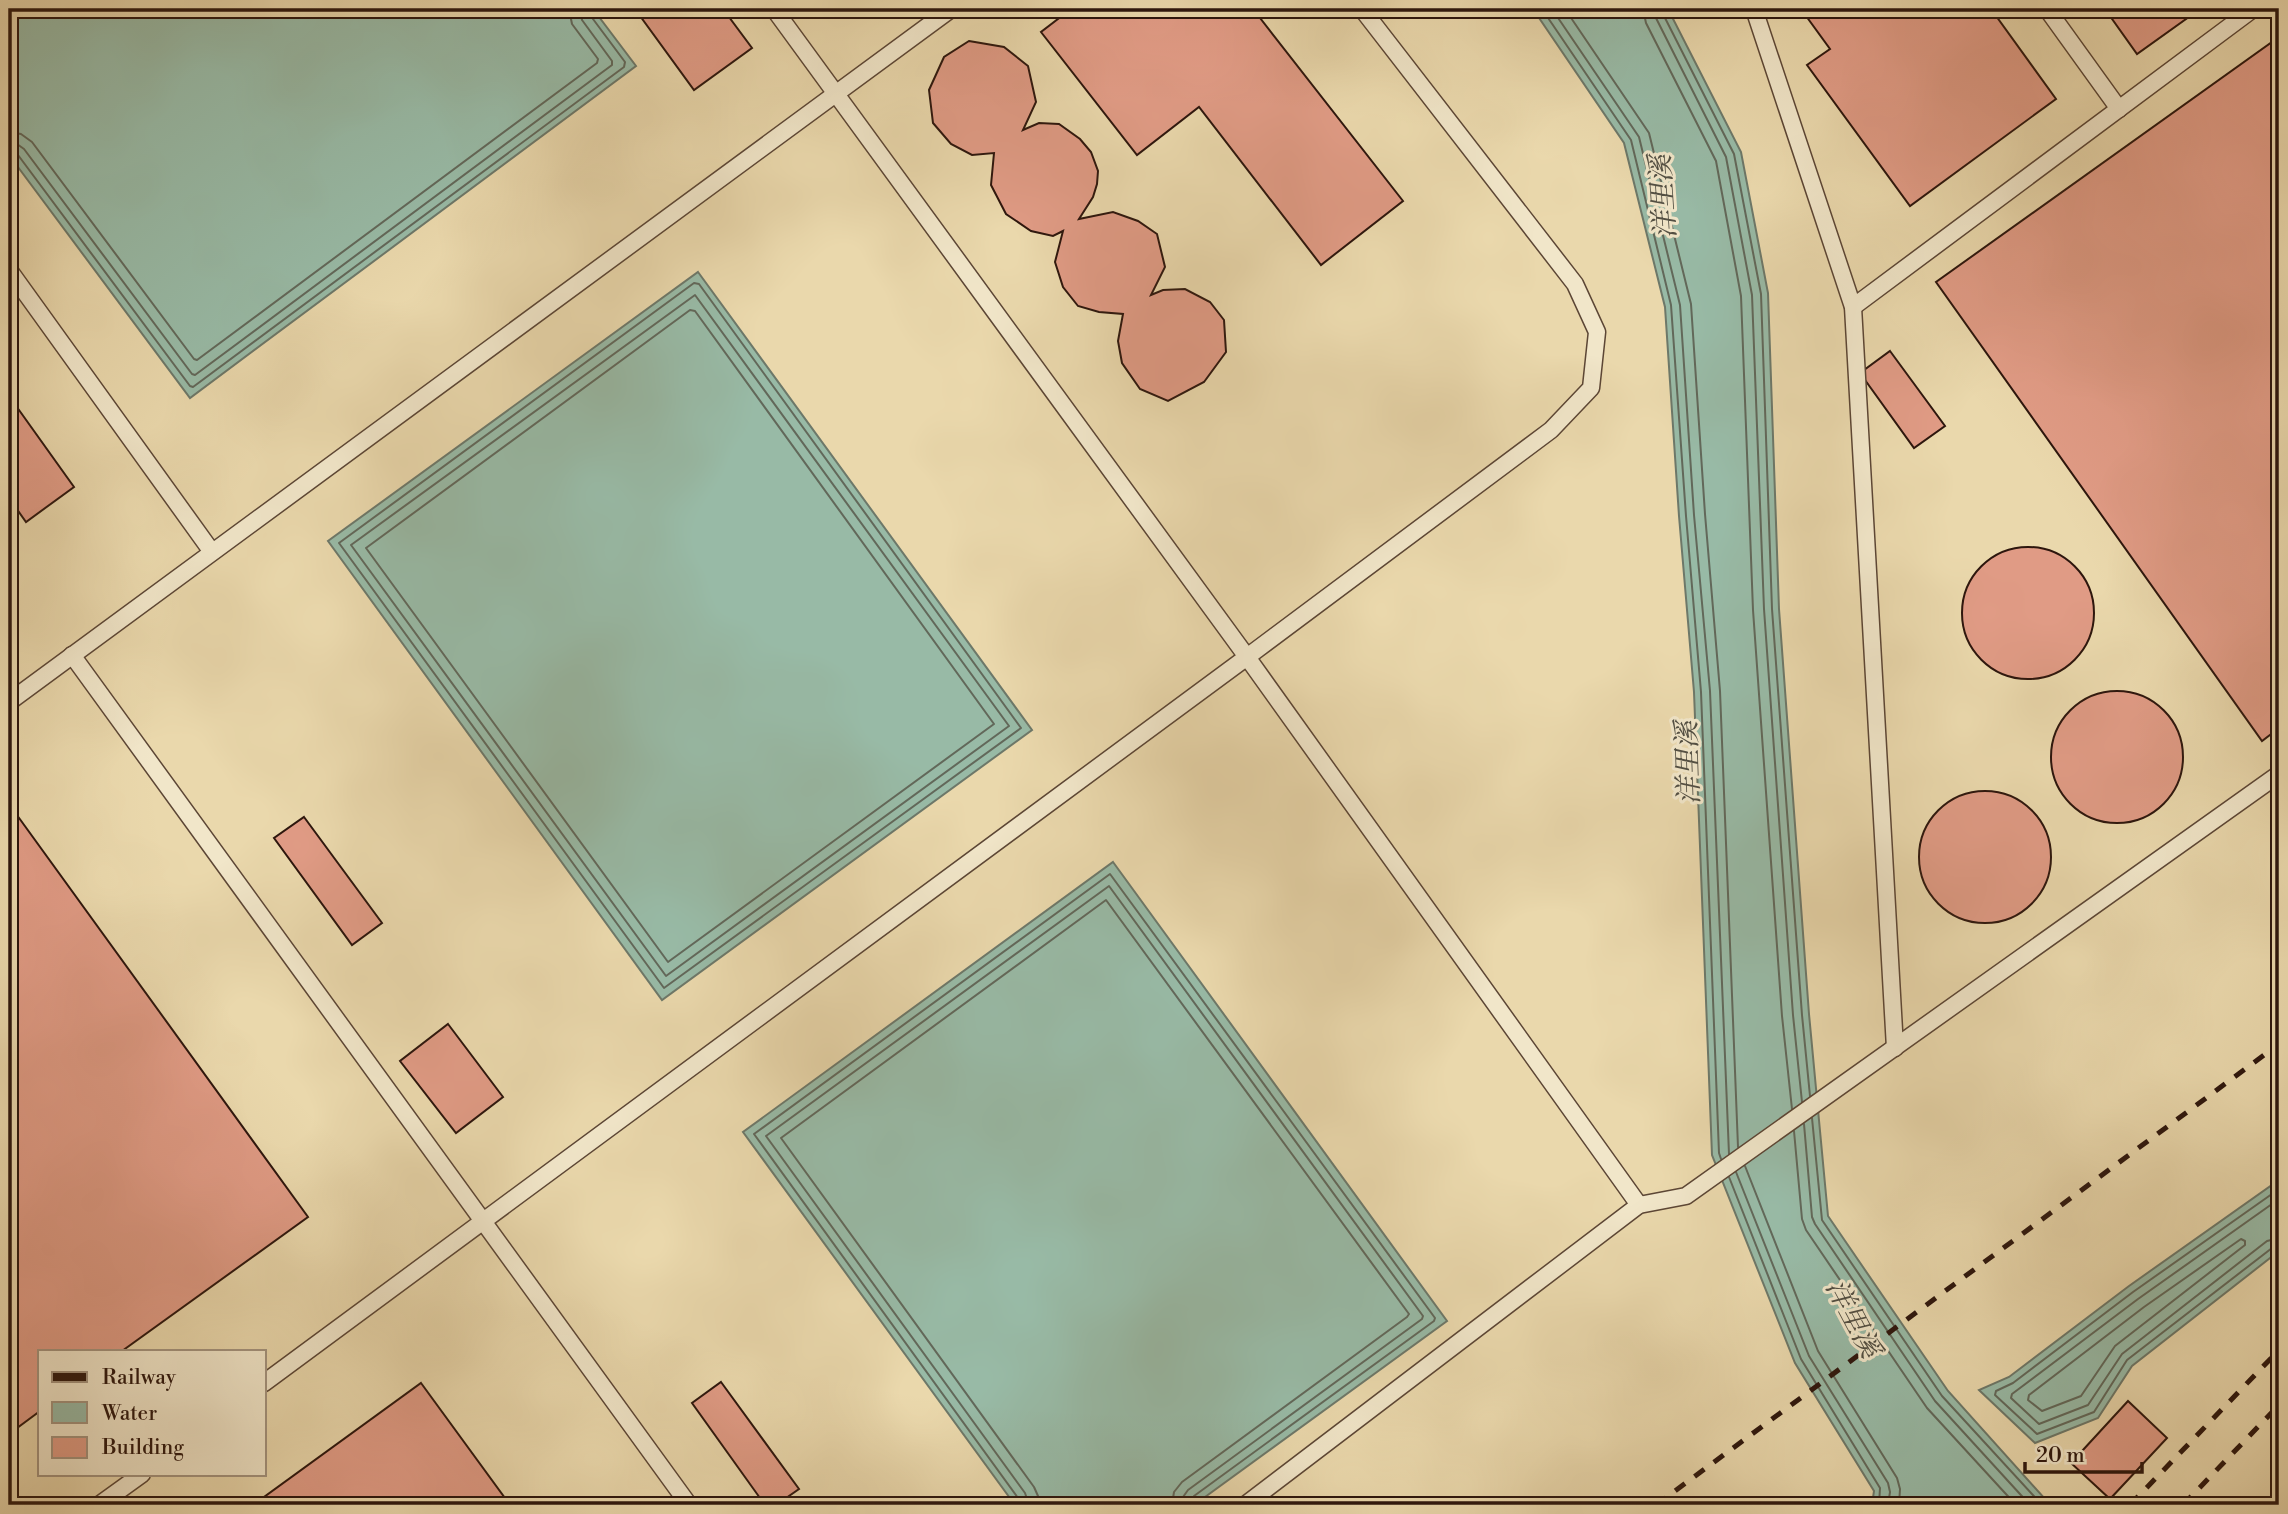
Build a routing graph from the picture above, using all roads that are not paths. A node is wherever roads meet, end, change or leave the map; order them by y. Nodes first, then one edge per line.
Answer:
1 (774, 9) edge
2 (951, 9) edge
3 (1362, 9) edge
4 (1754, 9) edge
5 (2047, 9) edge
6 (2253, 9) edge
7 (836, 93) junction
8 (2119, 109) junction
9 (9, 270) edge
10 (1853, 307) junction
11 (212, 552) junction
12 (72, 655) junction
13 (1247, 657) junction
14 (9, 702) edge
15 (2279, 774) edge
16 (1895, 1048) junction
17 (1639, 1205) junction
18 (483, 1222) junction
19 (266, 1382) edge
20 (139, 1476) edge
21 (99, 1505) edge
22 (689, 1505) edge
23 (1245, 1505) edge

1 - 7 lane
2 - 7 lane
3 - 13 lane
4 - 10 lane
5 - 8 lane
6 - 8 lane
7 - 11 lane
7 - 13 lane
8 - 10 lane
9 - 11 lane
10 - 16 lane
11 - 12 lane
12 - 14 lane
12 - 18 lane
13 - 17 lane
13 - 18 lane
15 - 16 lane
16 - 17 lane
17 - 23 lane
18 - 19 lane
18 - 22 lane
20 - 21 lane

